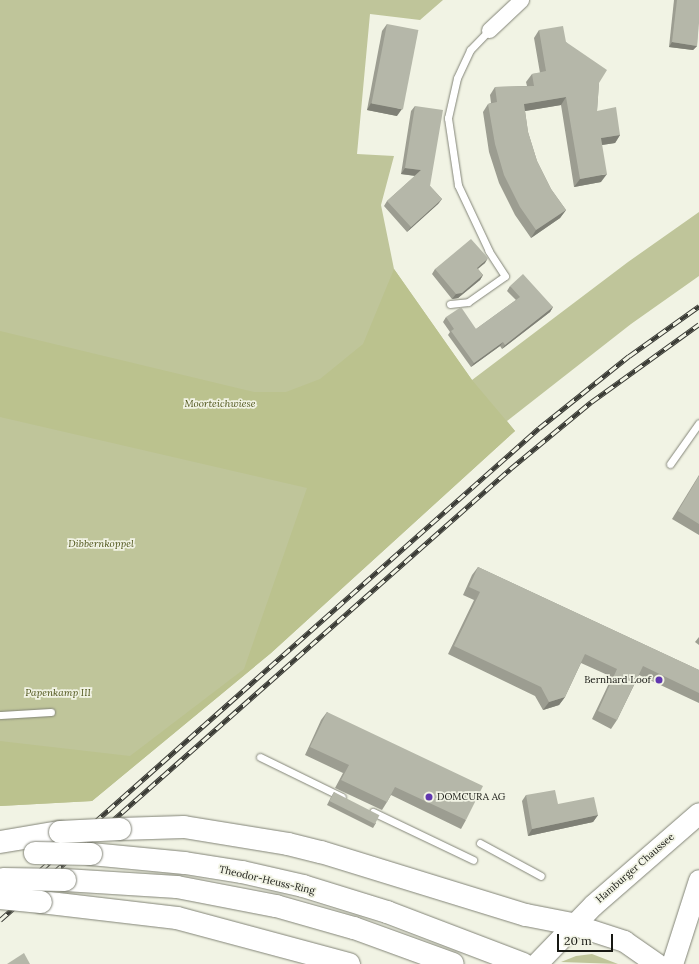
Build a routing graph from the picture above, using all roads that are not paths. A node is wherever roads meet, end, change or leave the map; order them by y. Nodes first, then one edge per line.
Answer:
1 (521, 0) edge
2 (489, 30) joint
3 (450, 304) dead end
4 (699, 423) edge
5 (670, 464) dead end
6 (51, 712) dead end
7 (0, 716) edge
8 (260, 757) dead end
9 (352, 802) edge
10 (366, 809) edge
11 (699, 813) edge
12 (0, 842) edge
13 (480, 843) dead end
14 (0, 854) edge
15 (474, 860) dead end
16 (540, 876) dead end
17 (699, 880) edge
18 (1, 885) edge
19 (572, 924) junction
20 (349, 964) edge
21 (453, 964) edge
22 (523, 964) edge
23 (536, 964) edge
24 (657, 964) edge
25 (672, 964) edge

1 - 2 street
2 - 3 lane
4 - 5 lane
6 - 7 lane
8 - 9 lane
10 - 15 lane
11 - 19 main road, Hamburger Chaussee
12 - 19 highway, bridge
13 - 16 lane
14 - 22 highway, Theodor-Heuss-Ring, bridge
17 - 25 main road
18 - 20 highway, bridge
18 - 21 highway, bridge
19 - 23 main road, Hamburger Chaussee
19 - 24 main road

